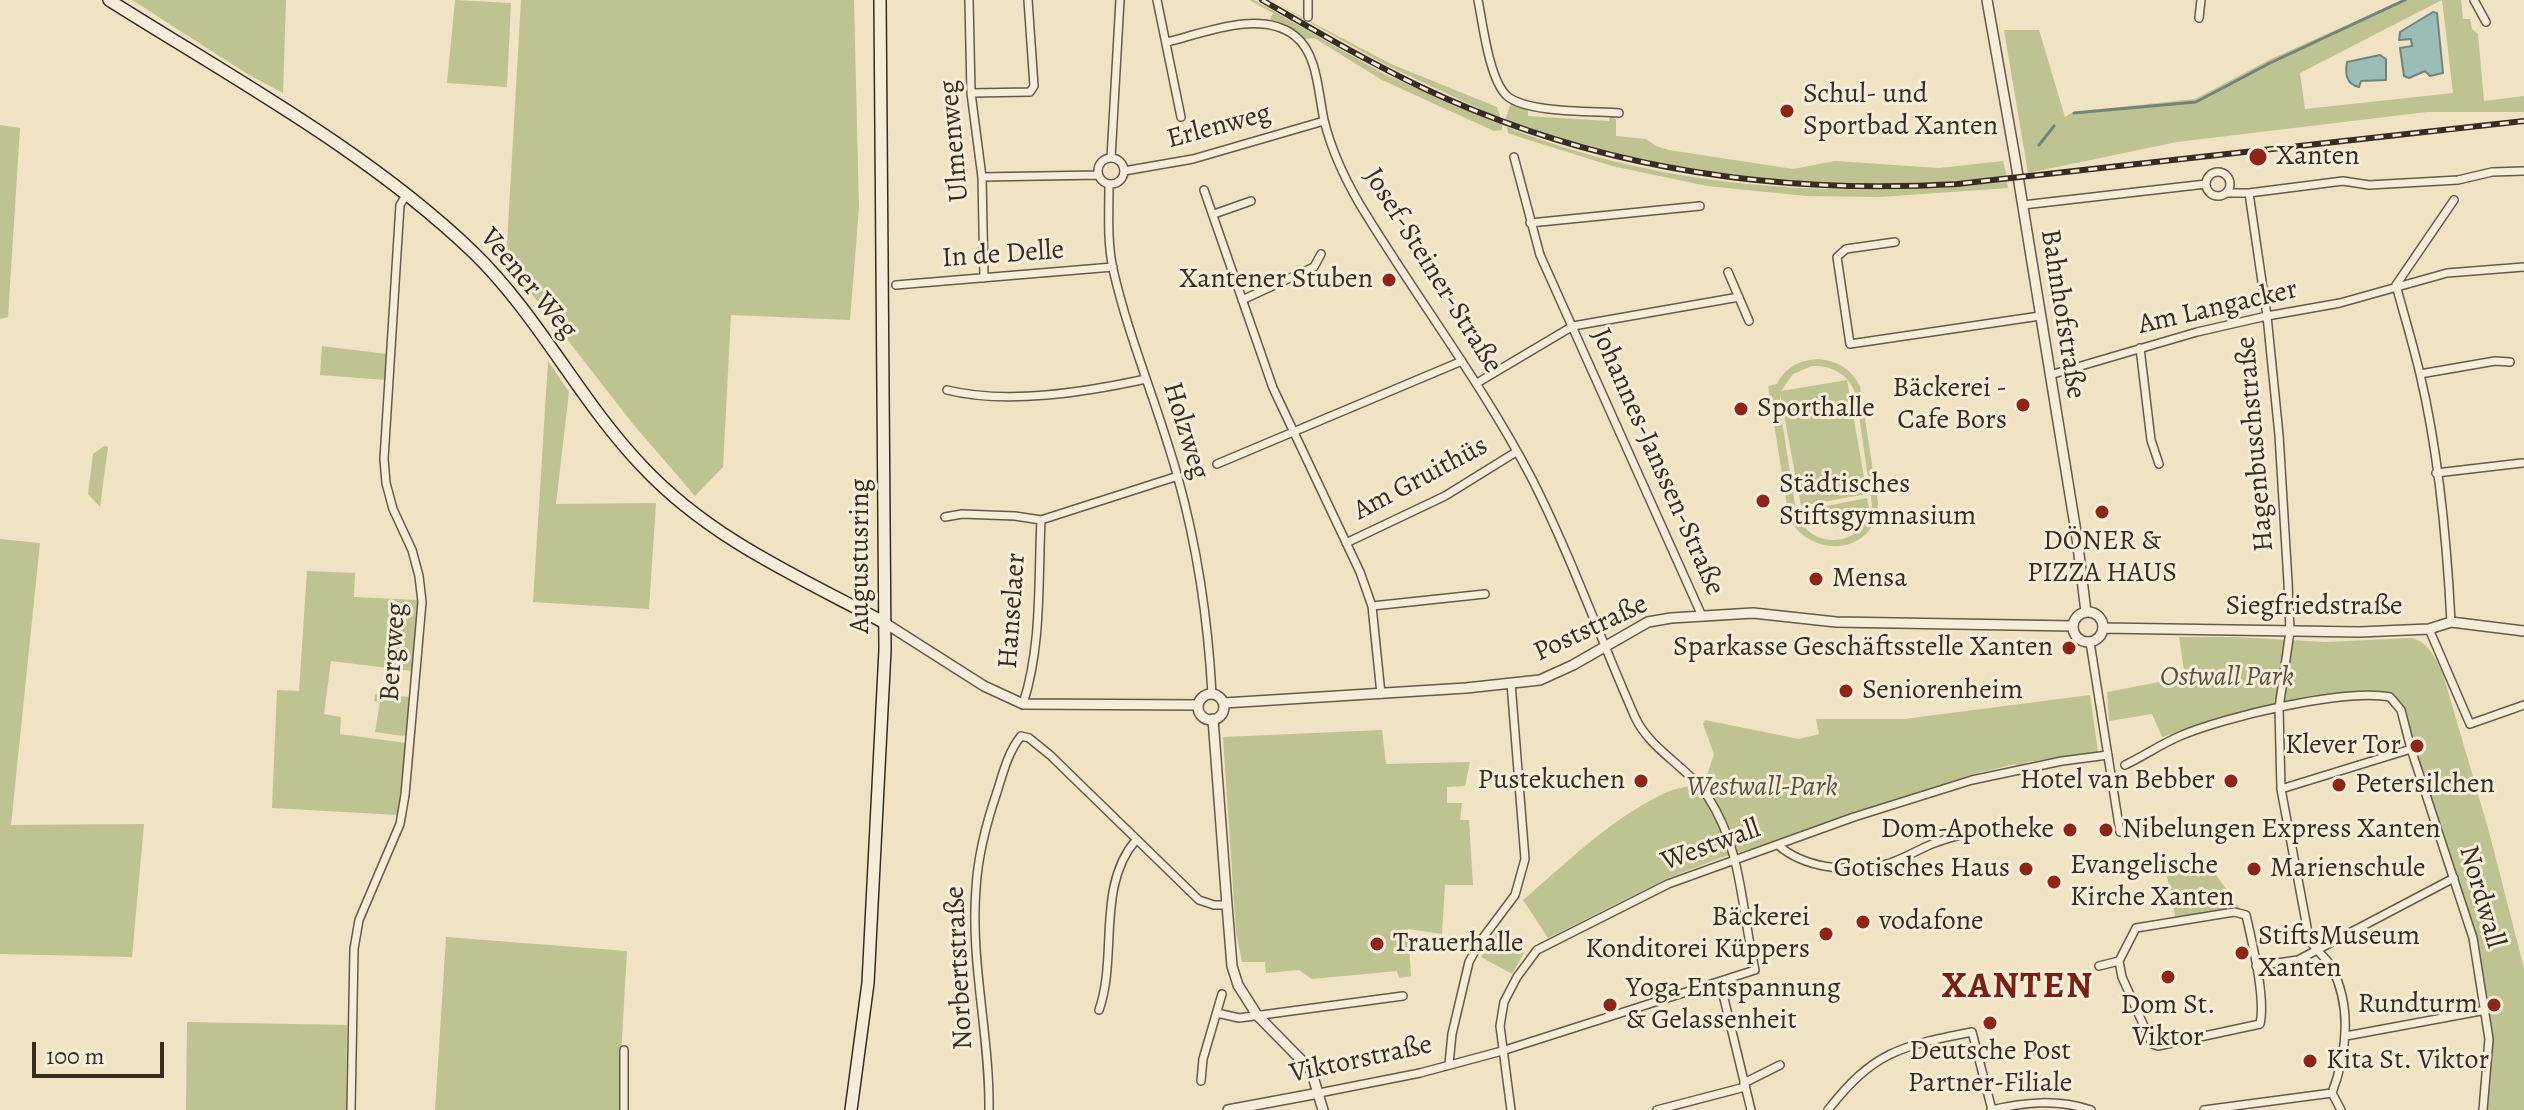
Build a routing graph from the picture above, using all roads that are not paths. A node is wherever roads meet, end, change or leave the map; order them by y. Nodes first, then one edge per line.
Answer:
1 (109, 0) edge
2 (880, 0) edge
3 (969, 0) edge
4 (1028, 0) edge
5 (1120, 0) edge
6 (1157, 0) edge
7 (1308, 0) edge
8 (1478, 0) edge
9 (1987, 0) edge
10 (2201, 0) edge
11 (2474, 0) edge
12 (1308, 17) dead end
13 (2199, 18) dead end
14 (2486, 22) dead end
15 (1167, 42) junction
16 (971, 93) junction
17 (1619, 113) dead end
18 (1181, 117) dead end
19 (1324, 121) junction
20 (1514, 157) dead end
21 (1111, 158) junction
22 (1124, 171) junction
23 (2524, 171) edge
24 (1098, 175) junction
25 (982, 177) junction
26 (1109, 184) junction
27 (2206, 184) junction
28 (1204, 190) dead end
29 (2227, 193) junction
30 (2249, 193) junction
31 (406, 195) junction
32 (2454, 200) dead end
33 (1251, 201) dead end
34 (2023, 205) junction
35 (1700, 206) dead end
36 (1214, 214) junction
37 (1530, 223) junction
38 (1895, 242) dead end
39 (1321, 254) dead end
40 (1113, 267) junction
41 (2524, 267) edge
42 (1728, 272) dead end
43 (984, 278) junction
44 (896, 285) dead end
45 (2396, 285) junction
46 (1739, 297) junction
47 (1242, 300) junction
48 (2040, 316) junction
49 (2267, 316) junction
50 (1749, 321) dead end
51 (1573, 326) junction
52 (2140, 348) junction
53 (1462, 361) junction
54 (2510, 362) dead end
55 (2420, 374) junction
56 (2050, 375) junction
57 (1146, 379) junction
58 (1477, 383) junction
59 (947, 390) dead end
60 (1292, 430) junction
61 (1516, 452) junction
62 (2522, 463) dead end
63 (1217, 464) dead end
64 (2159, 464) dead end
65 (2436, 473) junction
66 (1178, 476) junction
67 (945, 517) dead end
68 (1041, 520) junction
69 (1346, 543) junction
70 (1485, 594) dead end
71 (1372, 606) junction
72 (2086, 612) junction
73 (1702, 616) junction
74 (2451, 622) junction
75 (885, 623) junction
76 (2073, 626) junction
77 (2103, 628) junction
78 (2429, 629) junction
79 (2290, 631) junction
80 (2524, 631) edge
81 (2090, 642) junction
82 (1606, 644) junction
83 (1511, 683) junction
84 (1212, 694) junction
85 (1381, 694) junction
86 (1224, 703) junction
87 (1023, 704) junction
88 (1198, 705) junction
89 (2524, 705) edge
90 (2279, 708) junction
91 (1213, 719) junction
92 (2411, 749) junction
93 (2108, 755) junction
94 (2118, 766) junction
95 (2281, 789) junction
96 (1986, 828) dead end
97 (2120, 832) dead end
98 (1136, 840) junction
99 (1778, 845) junction
100 (1736, 859) junction
101 (2454, 878) junction
102 (1227, 905) junction
103 (2316, 951) junction
104 (2119, 961) junction
105 (2099, 966) dead end
106 (2256, 966) junction
107 (1755, 970) joint
108 (1720, 982) junction
109 (1222, 994) dead end
110 (1403, 996) dead end
111 (1099, 1010) dead end
112 (2486, 1010) junction
113 (1217, 1013) junction
114 (1257, 1015) junction
115 (2346, 1036) junction
116 (624, 1050) dead end
117 (1502, 1051) junction
118 (1449, 1064) junction
119 (1780, 1065) dead end
120 (1201, 1081) dead end
121 (1745, 1085) junction
122 (1319, 1093) junction
123 (2332, 1093) junction
124 (351, 1110) edge
125 (624, 1110) edge
126 (851, 1110) edge
127 (989, 1110) edge
128 (1228, 1110) edge
129 (1323, 1110) edge
130 (1511, 1110) edge
131 (1657, 1110) edge
132 (1751, 1110) edge
133 (1828, 1110) edge
134 (1992, 1110) edge
135 (2091, 1110) edge
136 (2204, 1110) edge
137 (2341, 1110) edge
138 (2483, 1110) edge

1 - 31 main road, Veener Weg
2 - 75 main road, Augustusring
3 - 16 street, Ulmenweg
4 - 16 street
5 - 21 street
6 - 15 street
7 - 12 street
8 - 17 street
9 - 34 street
10 - 13 street
11 - 14 street
15 - 18 street
15 - 19 street, Josef-Steiner-Straße
16 - 25 street, Ulmenweg
19 - 22 street, Erlenweg
19 - 53 street, Josef-Steiner-Straße
20 - 37 street, Johannes-Janssen-Straße
21 - 22 street
21 - 24 street
22 - 26 street
23 - 30 street, Bahnhofstraße
24 - 25 street
24 - 26 street
25 - 43 street, Ulmenweg
26 - 40 street, Holzweg
27 - 29 street, Bahnhofstraße
27 - 29 street, Bahnhofstraße
27 - 34 street, Bahnhofstraße
28 - 36 street
29 - 30 street, Bahnhofstraße
30 - 49 street, Hagenbuschstraße
31 - 75 main road, Veener Weg
31 - 124 street, Bergweg
32 - 45 street
33 - 36 street
34 - 48 street, Bahnhofstraße
35 - 37 street
36 - 47 street
37 - 51 street, Johannes-Janssen-Straße
38 - 48 street
39 - 47 street
40 - 43 street, In de Delle
40 - 57 street, Holzweg
41 - 45 street, Am Langacker
42 - 46 street
43 - 44 street, In de Delle
45 - 49 street, Am Langacker
45 - 55 street
46 - 50 street
46 - 51 street
47 - 60 street
48 - 56 street, Bahnhofstraße
49 - 52 street, Am Langacker
49 - 79 street, Hagenbuschstraße
51 - 58 street, Johannes-Janssen-Straße
51 - 73 street, Johannes-Janssen-Straße
52 - 56 street, Am Langacker
52 - 64 street
53 - 58 street, Josef-Steiner-Straße
53 - 60 street
54 - 55 street
55 - 65 street
56 - 72 street, Bahnhofstraße
57 - 59 street
57 - 66 street, Holzweg
58 - 61 street, Josef-Steiner-Straße
60 - 63 street
60 - 69 street
61 - 69 street, Am Gruithüs
61 - 82 street, Josef-Steiner-Straße
62 - 65 street
65 - 74 street
66 - 68 street
66 - 84 street, Holzweg
67 - 68 street
68 - 87 street, Hanselaer
69 - 71 street
70 - 71 street
71 - 85 street
72 - 76 street
72 - 77 street
73 - 76 street, Poststraße
73 - 82 street, Poststraße
74 - 78 street, Siegfriedstraße
74 - 80 street, Siegfriedstraße
75 - 87 street
75 - 126 main road, Augustusring
76 - 81 street
77 - 79 street, Siegfriedstraße
77 - 81 street
78 - 79 street, Siegfriedstraße
78 - 89 street
79 - 90 street, Hagenbuschstraße
81 - 93 street
82 - 83 street, Poststraße
82 - 100 street, Josef-Steiner-Straße
83 - 85 street, Poststraße
83 - 118 street
84 - 86 street
84 - 88 street
85 - 86 street, Poststraße
86 - 91 street
87 - 88 street
88 - 91 street
90 - 92 street
90 - 94 street
90 - 95 street, Hagenbuschstraße
91 - 102 street
92 - 95 street
92 - 101 street, Nordwall
93 - 94 street
93 - 99 street, Westwall
94 - 97 street
95 - 103 street, Hagenbuschstraße
96 - 99 street
98 - 102 street
98 - 111 street
98 - 127 street, Norbertstraße
99 - 100 street, Westwall
100 - 107 street, Josef-Steiner-Straße
100 - 117 street, Westwall
101 - 103 street
101 - 112 street, Nordwall
102 - 114 street
103 - 106 street
103 - 115 street, Hagenbuschstraße
104 - 105 street
104 - 106 street
104 - 106 street
107 - 108 street, Viktorstraße
108 - 117 street, Viktorstraße
108 - 121 street
109 - 113 street
110 - 114 street
112 - 115 street
112 - 138 street, Nordwall
113 - 114 street
113 - 120 street
114 - 122 street
115 - 123 street, Hagenbuschstraße
116 - 125 street
117 - 118 street, Viktorstraße
117 - 130 street, Westwall
118 - 122 street, Viktorstraße
119 - 121 street
121 - 131 street
121 - 132 street
122 - 128 street, Viktorstraße
122 - 129 street
123 - 136 street
123 - 137 street
133 - 134 street
134 - 135 street

